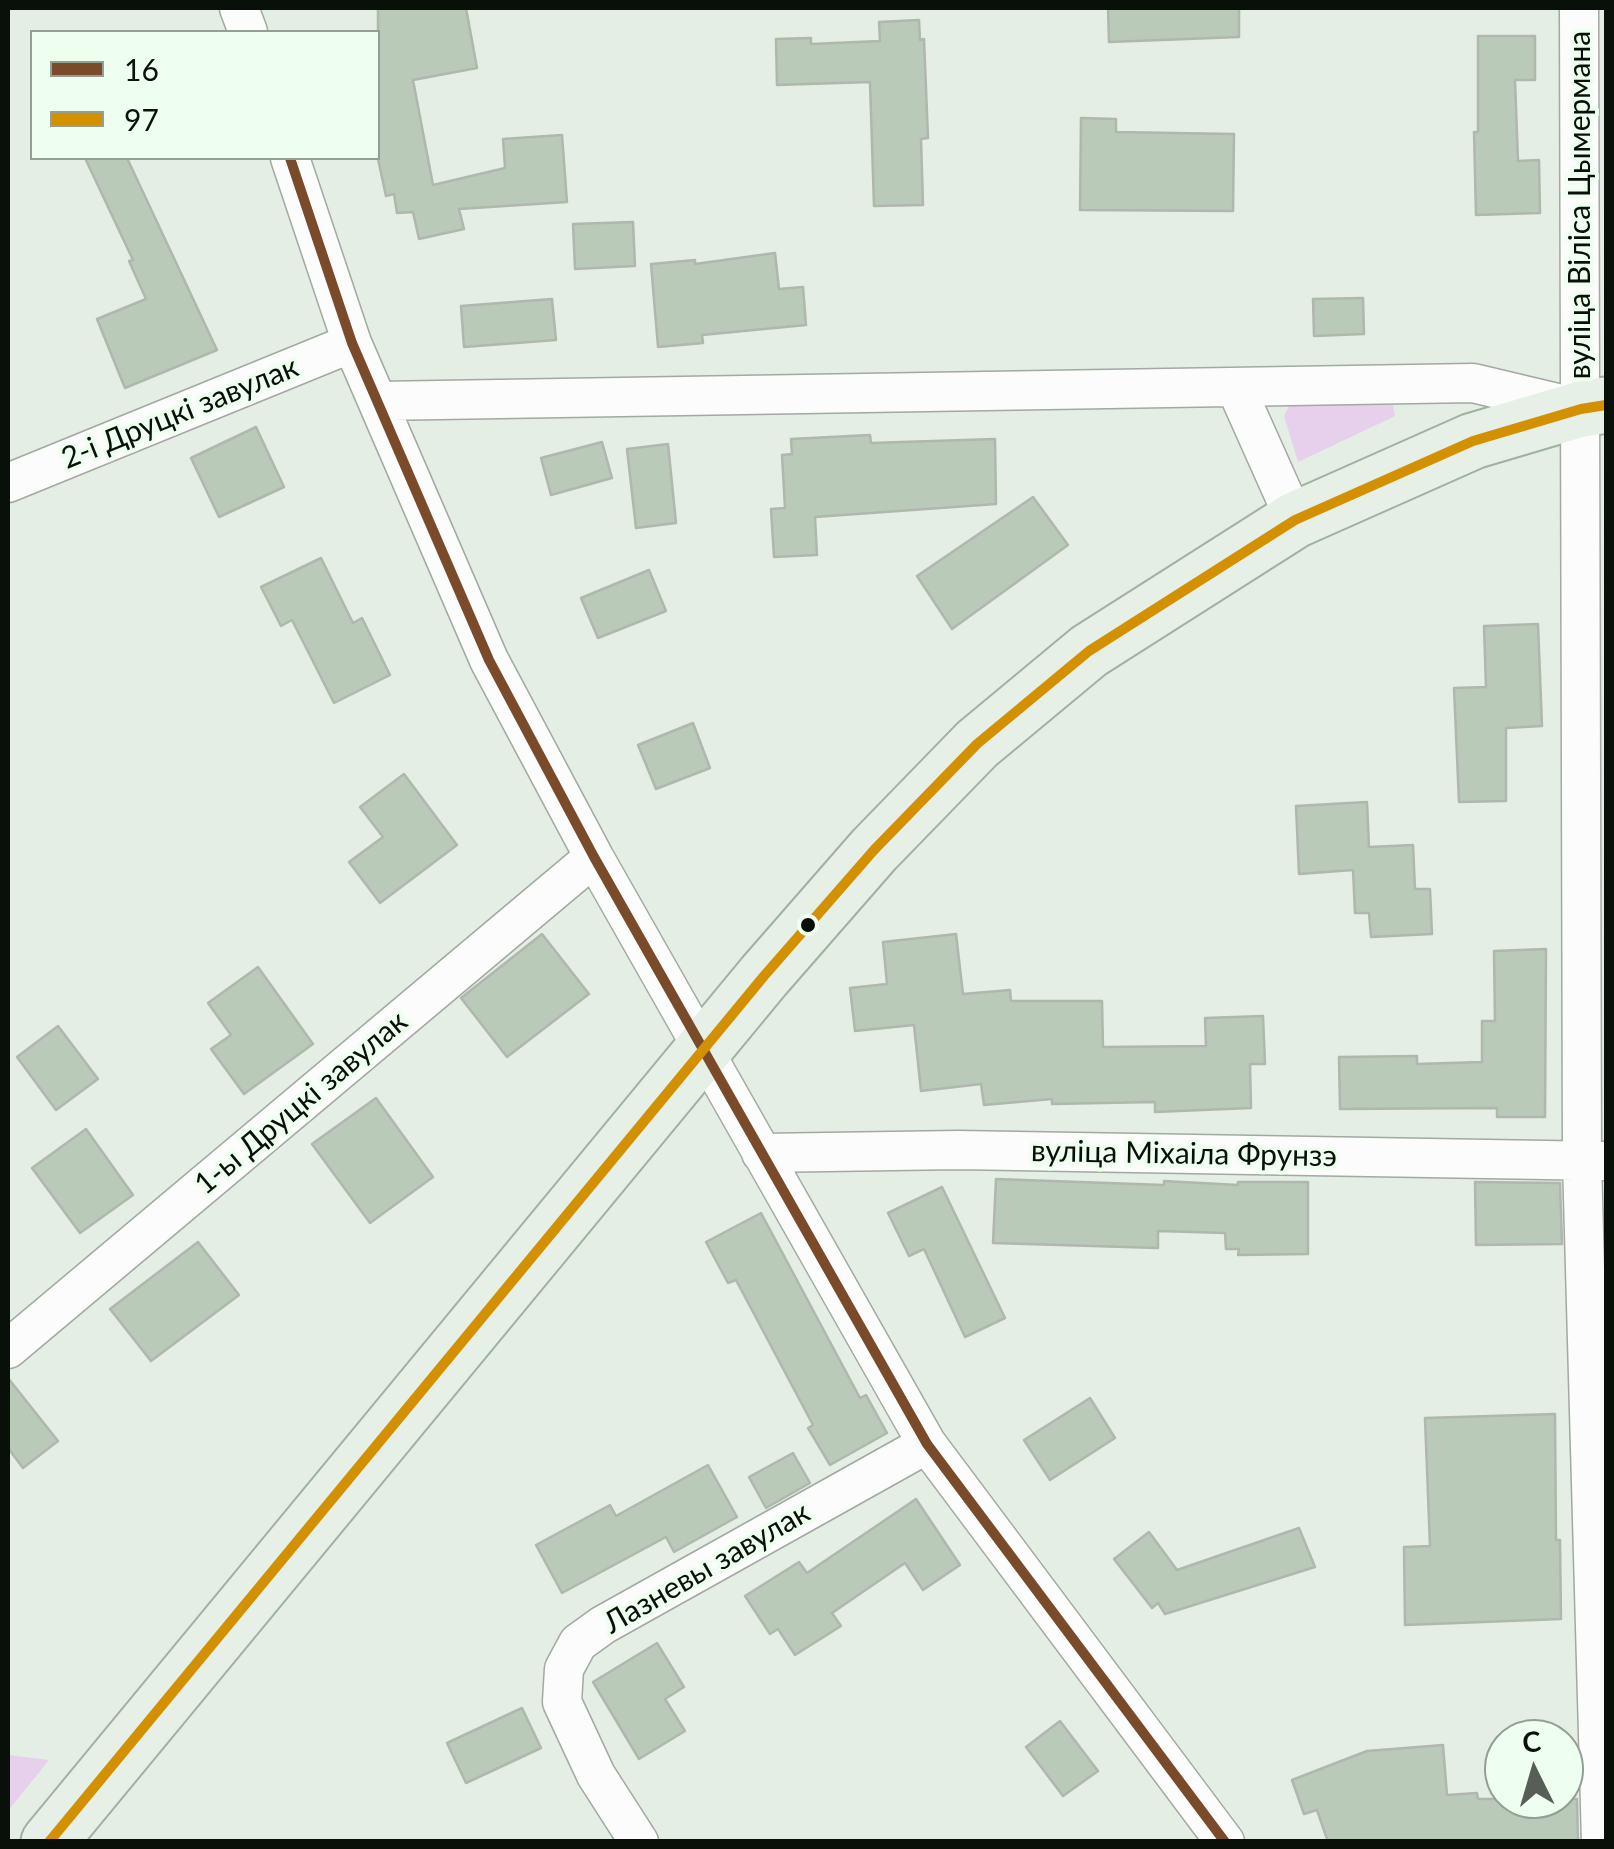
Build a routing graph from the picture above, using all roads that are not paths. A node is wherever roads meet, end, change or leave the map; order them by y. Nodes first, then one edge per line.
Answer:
1 (1579, 8) edge
2 (291, 160) edge
3 (352, 343) junction
4 (1236, 388) junction
5 (378, 401) junction
6 (1594, 407) edge
7 (8, 483) edge
8 (1295, 520) junction
9 (594, 857) junction
10 (702, 1050) junction
11 (761, 1153) junction
12 (1594, 1162) edge
13 (8, 1349) edge
14 (926, 1444) junction
15 (50, 1842) edge
16 (640, 1842) edge
17 (1225, 1842) edge
18 (1601, 1842) edge

1 - 6 street, вуліца Віліса Цымермана
2 - 3 street
3 - 5 street
3 - 7 street, 2-і Друцкі завулак
4 - 5 street
4 - 6 street
4 - 8 street
5 - 9 street
6 - 8 main road
6 - 12 street, вуліца Віліса Цымермана
8 - 10 main road
9 - 10 street
9 - 13 street, 1-ы Друцкі завулак
10 - 11 street
10 - 15 main road
11 - 12 street, вуліца Міхаіла Фрунзэ
11 - 14 street
12 - 18 street, вуліца Віліса Цымермана
14 - 16 street, Лазневы завулак
14 - 17 street

